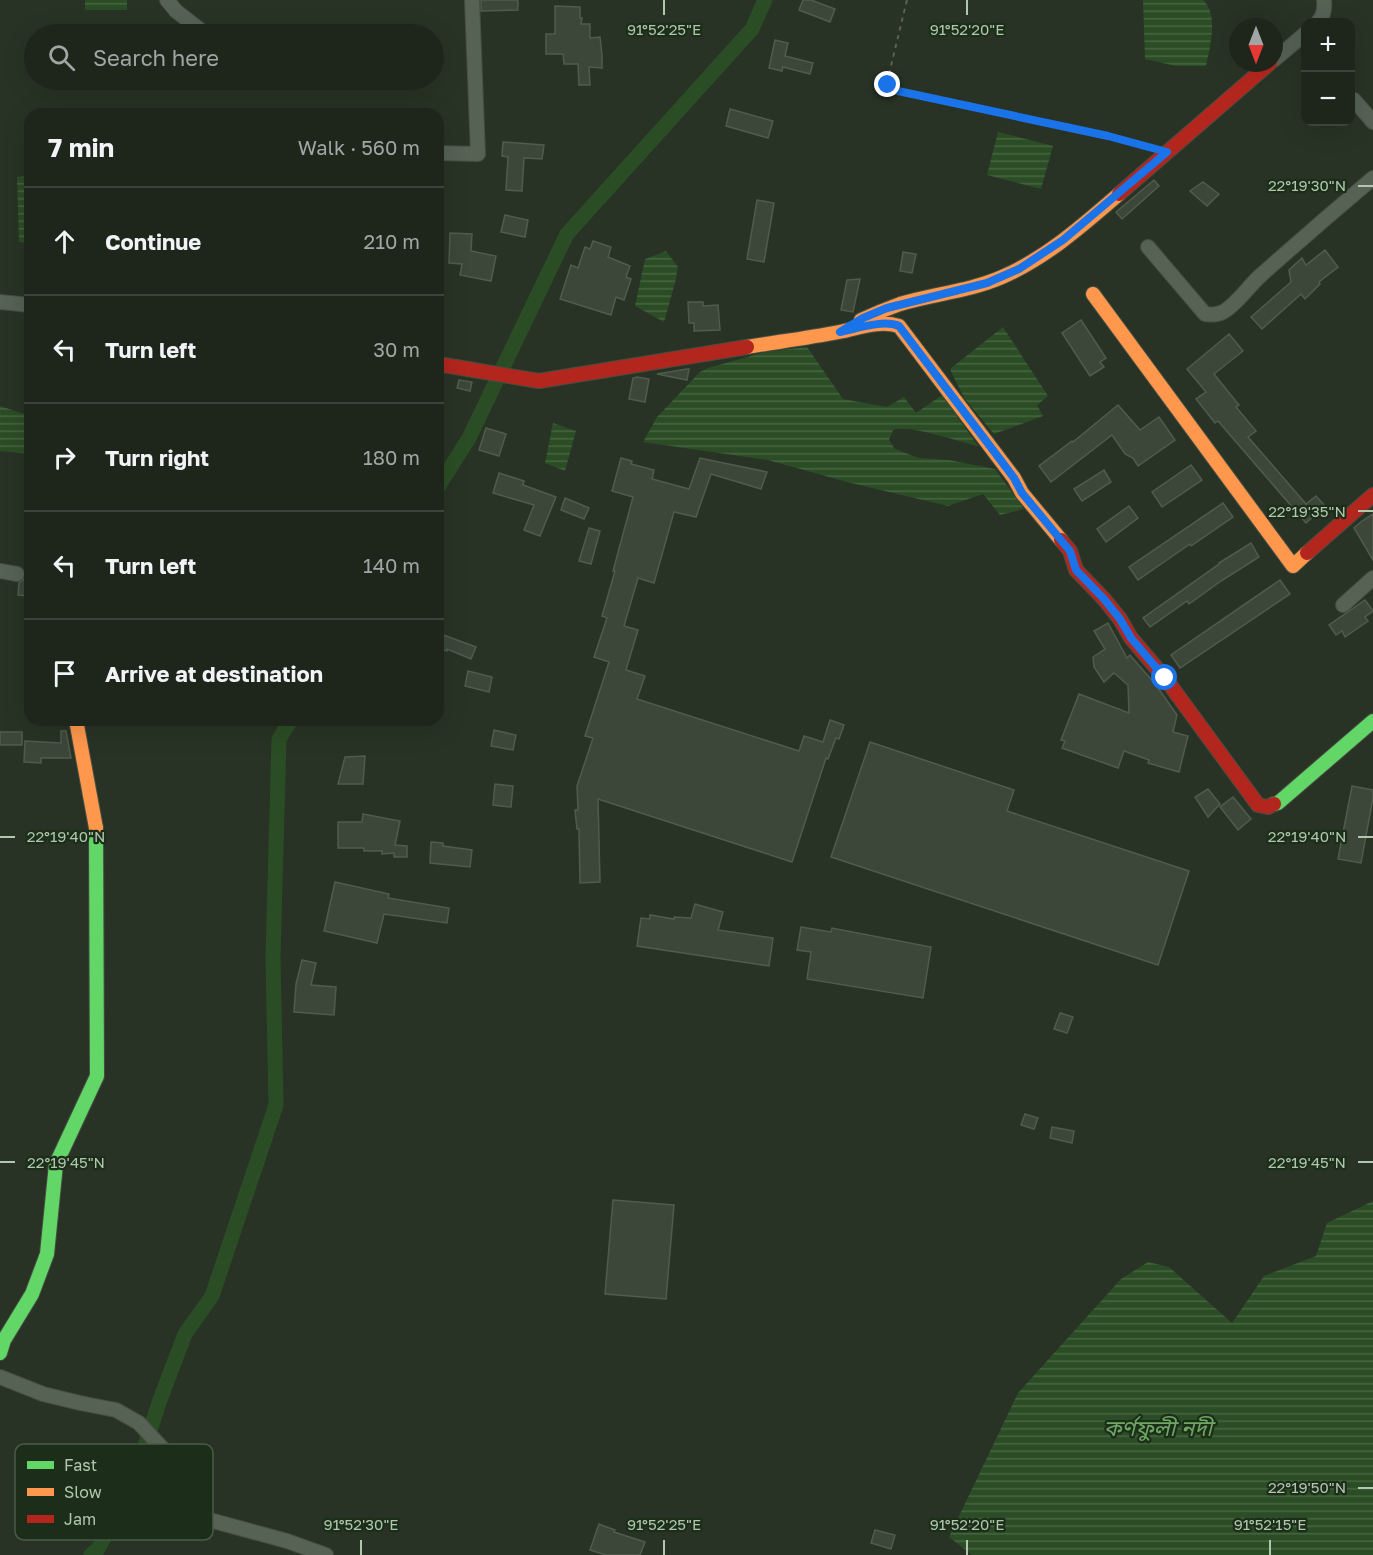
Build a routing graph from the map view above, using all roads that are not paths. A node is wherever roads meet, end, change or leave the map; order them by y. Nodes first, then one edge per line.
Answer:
1 (167, 0) edge
2 (472, 0) edge
3 (1324, 0) edge
4 (1323, 18) edge
5 (193, 24) edge
6 (1301, 36) edge
7 (1283, 52) edge
8 (1260, 72) edge
9 (1355, 101) edge
10 (1373, 122) edge
11 (444, 153) edge
12 (1373, 178) edge
13 (1148, 247) dead end
14 (1093, 294) dead end
15 (0, 302) edge
16 (24, 305) edge
17 (840, 332) junction
18 (444, 365) edge
19 (1373, 495) edge
20 (0, 571) edge
21 (17, 574) dead end
22 (1373, 578) edge
23 (1343, 605) dead end
24 (1373, 721) edge
25 (77, 726) edge
26 (0, 1353) edge
27 (0, 1377) edge
28 (158, 1444) edge
29 (213, 1521) edge
30 (326, 1555) edge

1 - 5 street
2 - 11 street
3 - 4 street
6 - 7 street
8 - 17 street
9 - 10 street
12 - 13 street
14 - 19 street
15 - 16 street
17 - 18 street
17 - 24 street
20 - 21 street
22 - 23 street
25 - 26 street
27 - 28 street
29 - 30 street

